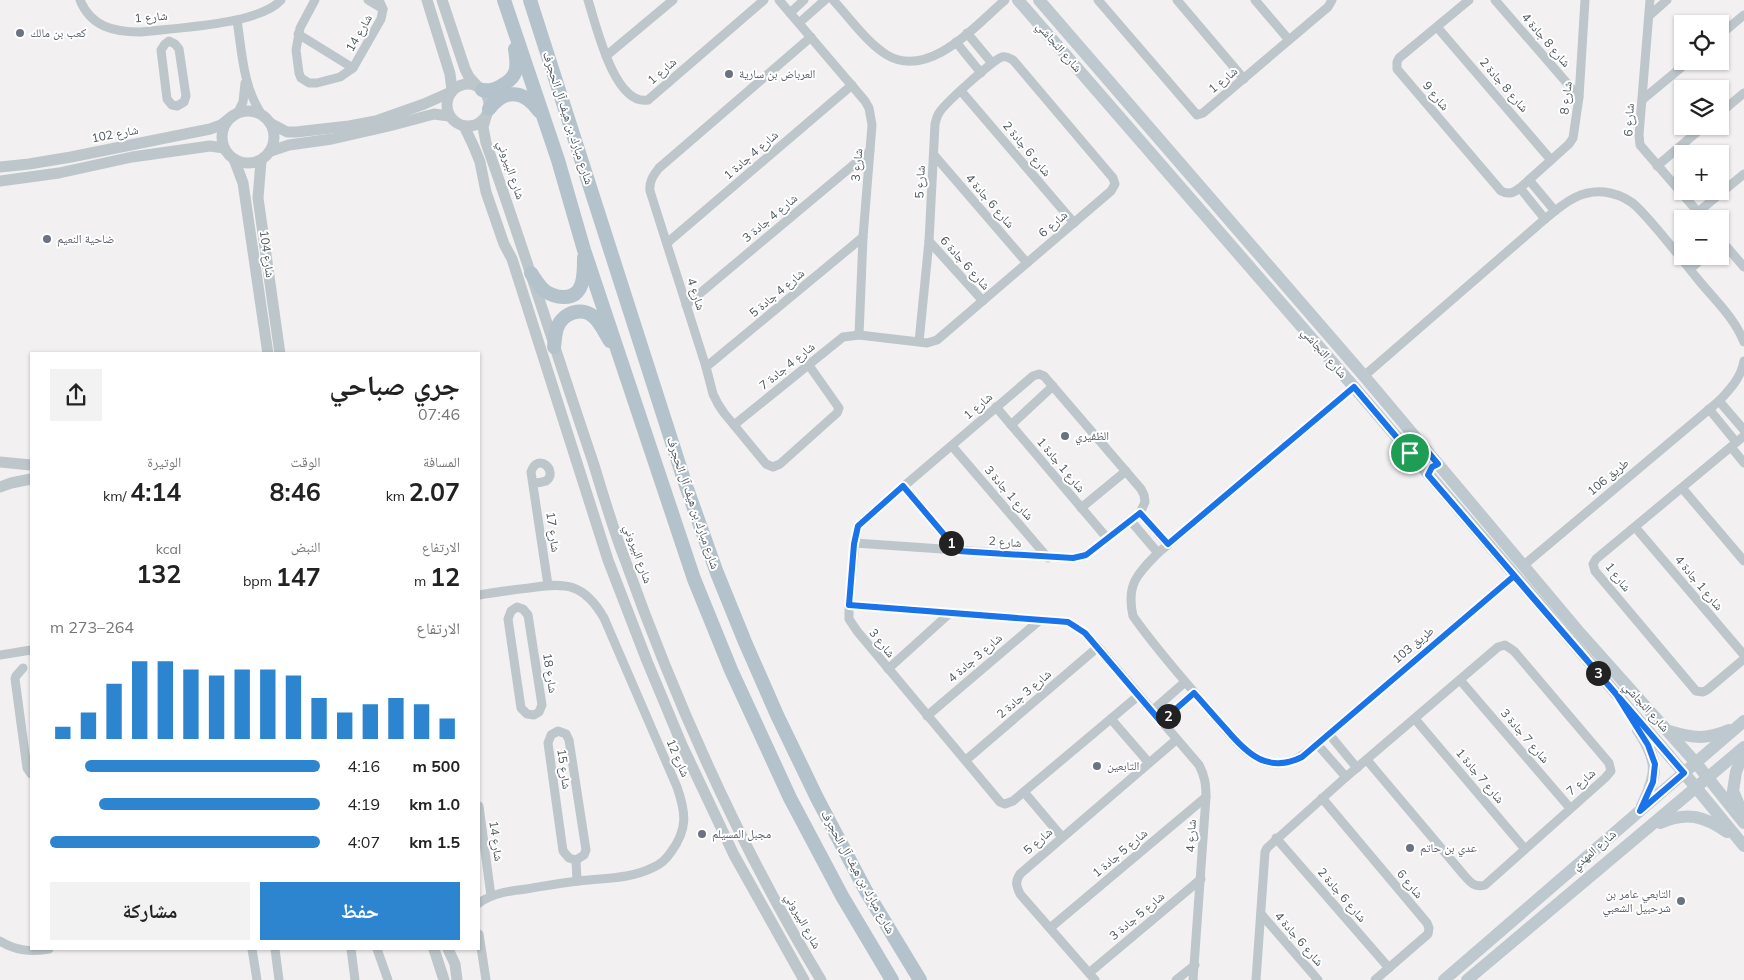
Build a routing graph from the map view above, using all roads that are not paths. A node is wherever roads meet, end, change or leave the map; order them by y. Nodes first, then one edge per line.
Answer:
1 (80, 0) edge
2 (281, 0) edge
3 (368, 0) edge
4 (442, 0) edge
5 (530, 0) edge
6 (588, 0) edge
7 (673, 0) edge
8 (764, 0) edge
9 (779, 0) edge
10 (804, 0) edge
11 (825, 0) edge
12 (833, 0) edge
13 (1005, 0) edge
14 (1018, 0) edge
15 (1039, 0) edge
16 (1098, 0) edge
17 (1177, 0) edge
18 (1255, 0) edge
19 (1332, 0) edge
20 (1469, 0) edge
21 (1495, 0) edge
22 (1575, 0) edge
23 (1585, 0) edge
24 (1650, 0) edge
25 (1667, 0) edge
26 (311, 1) edge
27 (427, 2) edge
28 (381, 5) edge
29 (505, 5) edge
30 (1584, 10) junction
31 (790, 12) junction
32 (447, 15) junction
33 (1744, 15) edge
34 (1649, 16) junction
35 (432, 18) junction
36 (237, 20) junction
37 (799, 23) junction
38 (1437, 27) junction
39 (1729, 28) edge
40 (168, 29) junction
41 (967, 33) junction
42 (298, 34) junction
43 (811, 37) junction
44 (1289, 40) junction
45 (170, 41) junction
46 (956, 42) junction
47 (606, 56) junction
48 (1006, 57) joint
49 (992, 64) junction
50 (353, 68) junction
51 (1678, 70) edge
52 (981, 73) junction
53 (245, 75) junction
54 (1244, 79) junction
55 (852, 85) junction
56 (480, 88) junction
57 (452, 91) junction
58 (961, 91) junction
59 (1744, 93) edge
60 (1579, 97) junction
61 (1642, 100) junction
62 (1729, 106) edge
63 (487, 113) junction
64 (234, 116) junction
65 (449, 116) junction
66 (266, 119) junction
67 (464, 126) junction
68 (1694, 135) edge
69 (224, 148) junction
70 (870, 150) junction
71 (271, 151) junction
72 (934, 155) junction
73 (234, 159) junction
74 (558, 160) junction
75 (1551, 160) junction
76 (261, 161) junction
77 (1658, 166) junction
78 (0, 167) edge
79 (1744, 174) edge
80 (1529, 180) junction
81 (0, 181) edge
82 (1520, 188) junction
83 (1555, 210) junction
84 (1697, 210) edge
85 (1706, 210) edge
86 (1545, 219) junction
87 (1074, 223) junction
88 (863, 237) junction
89 (929, 241) junction
90 (667, 243) junction
91 (1674, 248) edge
92 (584, 250) junction
93 (1729, 250) edge
94 (1744, 250) edge
95 (1736, 258) junction
96 (1026, 263) junction
97 (1687, 265) edge
98 (1695, 265) edge
99 (1744, 268) edge
100 (1690, 270) junction
101 (530, 273) junction
102 (1280, 278) junction
103 (1267, 288) junction
104 (1296, 296) junction
105 (983, 301) junction
106 (686, 305) junction
107 (1283, 306) junction
108 (859, 335) junction
109 (920, 342) junction
110 (1744, 342) edge
111 (554, 347) junction
112 (268, 352) edge
113 (280, 352) edge
114 (620, 356) junction
115 (1744, 361) edge
116 (808, 364) junction
117 (706, 367) junction
118 (1364, 376) junction
119 (1053, 386) junction
120 (1354, 387) junction
121 (1719, 401) junction
122 (996, 407) junction
123 (1709, 409) junction
124 (734, 425) junction
125 (1011, 425) junction
126 (1744, 430) edge
127 (1744, 436) edge
128 (1734, 444) junction
129 (1422, 445) junction
130 (952, 446) junction
131 (1410, 453) junction
132 (0, 462) edge
133 (1744, 463) edge
134 (30, 464) edge
135 (1438, 464) junction
136 (1126, 471) junction
137 (1428, 475) junction
138 (30, 479) edge
139 (533, 483) dead end
140 (903, 486) junction
141 (0, 487) edge
142 (1682, 488) junction
143 (602, 492) junction
144 (588, 495) junction
145 (1082, 508) junction
146 (609, 512) junction
147 (1140, 513) junction
148 (594, 516) junction
149 (1130, 520) junction
150 (1635, 527) junction
151 (678, 530) junction
152 (702, 531) junction
153 (1107, 538) junction
154 (854, 544) junction
155 (1168, 544) junction
156 (958, 551) junction
157 (1158, 553) junction
158 (1048, 558) junction
159 (1744, 561) edge
160 (1524, 565) junction
161 (1514, 576) junction
162 (548, 585) junction
163 (514, 590) junction
164 (480, 595) edge
165 (849, 605) junction
166 (517, 607) junction
167 (950, 613) junction
168 (1040, 620) junction
169 (1098, 647) junction
170 (30, 650) edge
171 (20, 652) junction
172 (0, 655) edge
173 (1744, 655) edge
174 (1744, 659) edge
175 (888, 669) junction
176 (27, 670) edge
177 (731, 670) junction
178 (1460, 680) junction
179 (1185, 682) junction
180 (1194, 693) junction
181 (1616, 694) junction
182 (1138, 696) junction
183 (1152, 711) junction
184 (927, 716) junction
185 (1111, 719) junction
186 (1415, 719) junction
187 (779, 720) junction
188 (1161, 722) junction
189 (1741, 723) edge
190 (1668, 730) junction
191 (1329, 734) junction
192 (1176, 740) junction
193 (1317, 744) junction
194 (1744, 747) edge
195 (1744, 751) edge
196 (966, 760) junction
197 (1367, 760) junction
198 (1696, 763) junction
199 (1149, 764) junction
200 (1357, 768) junction
201 (30, 772) edge
202 (1684, 773) junction
203 (1346, 778) junction
204 (1707, 778) junction
205 (1696, 788) junction
206 (1024, 792) junction
207 (1206, 797) junction
208 (1322, 798) junction
209 (1570, 808) junction
210 (1640, 811) junction
211 (480, 813) edge
212 (1744, 817) edge
213 (1744, 822) edge
214 (1651, 826) junction
215 (1062, 837) junction
216 (1276, 838) junction
217 (1742, 844) edge
218 (1525, 849) junction
219 (576, 860) junction
220 (480, 879) edge
221 (489, 879) junction
222 (1201, 879) junction
223 (577, 881) junction
224 (492, 896) junction
225 (480, 902) edge
226 (1261, 914) junction
227 (1050, 928) junction
228 (1494, 937) junction
229 (0, 941) edge
230 (480, 941) edge
231 (42, 950) edge
232 (252, 950) edge
233 (275, 950) edge
234 (351, 950) edge
235 (377, 950) edge
236 (434, 950) edge
237 (448, 950) edge
238 (1493, 959) junction
239 (1194, 965) junction
240 (1388, 968) junction
241 (1458, 975) edge
242 (1092, 977) edge
243 (257, 980) edge
244 (279, 980) edge
245 (355, 980) edge
246 (388, 980) edge
247 (444, 980) edge
248 (458, 980) edge
249 (486, 980) edge
250 (804, 980) edge
251 (821, 980) edge
252 (892, 980) edge
253 (920, 980) edge
254 (1176, 980) edge
255 (1193, 980) edge
256 (1256, 980) edge
257 (1318, 980) edge
258 (1375, 980) edge
259 (1444, 980) edge
260 (1467, 980) edge

1 - 40 street, شارع 1
2 - 36 street, شارع 1
3 - 28 street, شارع 14
4 - 27 street
4 - 32 street
5 - 152 main road, شارع مبارك بن هيف آل الحجرف
6 - 47 street, شارع 1
7 - 47 street
8 - 47 street, شارع 1
9 - 31 street
10 - 31 street
11 - 37 street
12 - 46 street
13 - 41 street
14 - 103 main road, شارع النجاشي
15 - 102 main road, شارع النجاشي
16 - 54 street, شارع 1
17 - 54 street
18 - 44 street
19 - 44 street, شارع 1
20 - 38 street, شارع 9
21 - 60 street, شارع 8 جادة 4
22 - 30 street
23 - 30 street, شارع 8
24 - 34 street, شارع 6
25 - 34 street
26 - 42 street, شارع 14
27 - 35 street
28 - 50 street, شارع 14
29 - 56 main road
29 - 74 main road, شارع مبارك بن هيف آل الحجرف
30 - 60 street, شارع 8
31 - 37 street
32 - 35 street
32 - 56 street
33 - 39 street
34 - 61 street, شارع 6
35 - 57 street
36 - 40 street, شارع 1
36 - 53 street
37 - 43 street, شارع 3
38 - 75 street, شارع 8 جادة 2
38 - 82 street, شارع 9
40 - 45 street
41 - 46 street
41 - 49 street
42 - 50 street, شارع 14
42 - 50 street, شارع 14
43 - 55 street, شارع 3
43 - 90 street, شارع 4
44 - 54 street, شارع 1
45 - 45 street
46 - 52 street
48 - 49 street, شارع 5
48 - 87 street, شارع 6
49 - 52 street, شارع 5
51 - 61 street
52 - 58 street, شارع 5
53 - 64 street
53 - 66 street
55 - 70 street, شارع 3
55 - 90 street, شارع 4 جادة 1
56 - 57 street
56 - 63 street
57 - 65 street
57 - 66 street
58 - 72 street, شارع 5
58 - 87 street, شارع 6 جادة 2
59 - 62 street
60 - 75 street, شارع 8
61 - 77 street, شارع 6
63 - 67 street
63 - 74 main road
63 - 101 street, شارع البيروني
64 - 66 street
64 - 69 street
64 - 78 street, شارع 102
65 - 67 street
65 - 71 street
66 - 71 street
67 - 144 street
68 - 77 street
69 - 73 street
69 - 81 street, شارع 102
70 - 88 street, شارع 3
70 - 106 street, شارع 4 جادة 3
71 - 76 street
72 - 89 street, شارع 5
72 - 96 street, شارع 6 جادة 4
73 - 76 street
73 - 112 street, شارع 104
74 - 92 main road, شارع مبارك بن هيف آل الحجرف
75 - 80 street, شارع 8
76 - 113 street, شارع 104
77 - 84 street, شارع 6
79 - 85 street
80 - 82 street
80 - 83 street
82 - 86 street
83 - 86 street
83 - 91 street
86 - 118 street
87 - 96 street, شارع 6
88 - 108 street, شارع 3
88 - 117 street, شارع 4 جادة 5
89 - 105 street, شارع 6 جادة 6
89 - 109 street, شارع 5
90 - 106 street, شارع 4
92 - 101 main road
92 - 114 main road, شارع مبارك بن هيف آل الحجرف
93 - 95 street
94 - 95 street
95 - 99 street
96 - 105 street, شارع 6
97 - 100 street
98 - 100 street
100 - 110 street
101 - 111 street, شارع البيروني
102 - 103 main road
102 - 104 main road, شارع النجاشي
103 - 107 main road, شارع النجاشي
104 - 107 main road
104 - 118 main road, شارع النجاشي
105 - 109 street, شارع 6
106 - 117 street, شارع 4
107 - 120 main road, شارع النجاشي
108 - 109 street, شارع 6
108 - 116 street, شارع 4 جادة 7
111 - 114 main road
111 - 143 street, شارع البيروني
114 - 151 main road, شارع مبارك بن هيف آل الحجرف
115 - 121 street, طريق 106
116 - 124 street, شارع 4 جادة 7
116 - 124 street, شارع 4
117 - 124 street, شارع 4
118 - 129 main road, شارع النجاشي
119 - 122 street, شارع 1
119 - 125 street
119 - 136 street, شارع 1
120 - 131 main road, شارع النجاشي
120 - 155 street, طريق 103
121 - 123 street, طريق 106
121 - 126 street
122 - 125 street, شارع 1 جادة 1
122 - 130 street, شارع 1
123 - 128 street
123 - 160 street, طريق 106
125 - 145 street, شارع 1 جادة 1
127 - 128 street
128 - 133 street
128 - 142 street, شارع 1
129 - 131 main road
129 - 135 main road, شارع النجاشي
130 - 140 street, شارع 1
130 - 158 street, شارع 1 جادة 3
131 - 137 main road, شارع النجاشي
132 - 134 street
135 - 137 main road
135 - 160 main road, شارع النجاشي
136 - 145 street
136 - 147 street, شارع 1
137 - 161 main road, شارع النجاشي
138 - 141 street
139 - 162 street, شارع 17
140 - 154 street, شارع 1
140 - 156 street
142 - 150 street, شارع 1
142 - 159 street
143 - 144 street
143 - 146 street, شارع البيروني
144 - 148 street
145 - 153 street, شارع 1 جادة 1
146 - 148 street
146 - 251 street, شارع البيروني
147 - 149 street, شارع 2
147 - 155 street
148 - 250 street
149 - 153 street, شارع 2
149 - 157 street
150 - 173 street, شارع 1 جادة 4
150 - 174 street, شارع 1
151 - 152 main road
151 - 177 main road, شارع مبارك بن هيف آل الحجرف
152 - 187 main road, شارع مبارك بن هيف آل الحجرف
153 - 158 street, شارع 2
154 - 156 street, شارع 2
154 - 165 street, شارع 1
155 - 157 street, طريق 103
156 - 158 street, شارع 2
157 - 179 street, طريق 103
160 - 190 main road, شارع النجاشي
161 - 181 main road, شارع النجاشي
161 - 191 street, طريق 103
162 - 163 street, شارع 12
162 - 223 street, شارع 12
163 - 164 street, شارع 12
163 - 166 street, شارع 18
165 - 167 street, شارع 3
165 - 175 street, شارع 3
166 - 166 street, شارع 18
167 - 168 street, شارع 3
167 - 175 street
168 - 169 street, شارع 3
168 - 184 street, شارع 3 جادة 4
169 - 182 street, شارع 3
169 - 196 street, شارع 3 جادة 2
170 - 171 street
171 - 172 street
171 - 176 street
175 - 184 street, شارع 3
176 - 201 street
177 - 187 main road
177 - 252 main road, شارع مبارك بن هيف آل الحجرف
178 - 186 street, شارع 7
178 - 209 street, شارع 7 جادة 3
178 - 209 street, شارع 7
179 - 180 street, طريق 103
179 - 183 street
180 - 188 street
180 - 193 street, طريق 103
181 - 202 main road, شارع النجاشي
181 - 210 main road
182 - 183 street, شارع 3
182 - 185 street, شارع 3
183 - 188 street, شارع 4
184 - 196 street, شارع 3
185 - 199 street
185 - 206 street, شارع 3
186 - 197 street, شارع 7
186 - 218 street, شارع 7 جادة 1
187 - 253 main road, شارع مبارك بن هيف آل الحجرف
188 - 192 street, شارع 4
189 - 190 main road
189 - 198 main road, شارع المهدي
190 - 198 main road, شارع النجاشي
191 - 193 street, طريق 103
191 - 200 street
192 - 199 street, شارع 5
192 - 207 street, شارع 4
193 - 203 street
194 - 204 main road, شارع المهدي
195 - 212 main road
196 - 206 street, شارع 3
197 - 200 street
197 - 218 street, شارع 7
198 - 202 main road, شارع المهدي
198 - 204 main road, شارع النجاشي
199 - 215 street, شارع 5
200 - 203 street
202 - 205 main road, شارع النجاشي
202 - 210 main road, شارع المهدي
203 - 208 street
204 - 205 main road, شارع المهدي
204 - 213 main road, شارع النجاشي
205 - 214 main road, شارع المهدي
205 - 217 main road, شارع النجاشي
206 - 215 street
207 - 222 street, شارع 4
207 - 227 street, شارع 5 جادة 1
208 - 216 street
208 - 240 street, شارع 6
209 - 218 street, شارع 7
210 - 228 main road, شارع المهدي
211 - 221 street, شارع 14
214 - 217 main road
214 - 238 main road, شارع المهدي
215 - 227 street, شارع 5
216 - 226 street
216 - 240 street, شارع 6 جادة 2
219 - 219 street, شارع 15
219 - 223 street, شارع 15
220 - 221 street, شارع 14
221 - 224 street, شارع 14
222 - 239 street, شارع 4
222 - 242 street, شارع 5 جادة 3
223 - 224 street, شارع 12
224 - 225 street, شارع 12
226 - 256 street
226 - 257 street, شارع 6 جادة 4
227 - 242 street, شارع 5
228 - 238 main road
228 - 241 main road, شارع المهدي
229 - 231 street
230 - 249 street
232 - 243 street
233 - 244 street
234 - 245 street
235 - 246 street
236 - 247 street
237 - 248 street
238 - 260 main road, شارع المهدي
239 - 254 street
239 - 255 street, شارع 4
240 - 258 street, شارع 6
241 - 259 main road, شارع المهدي

